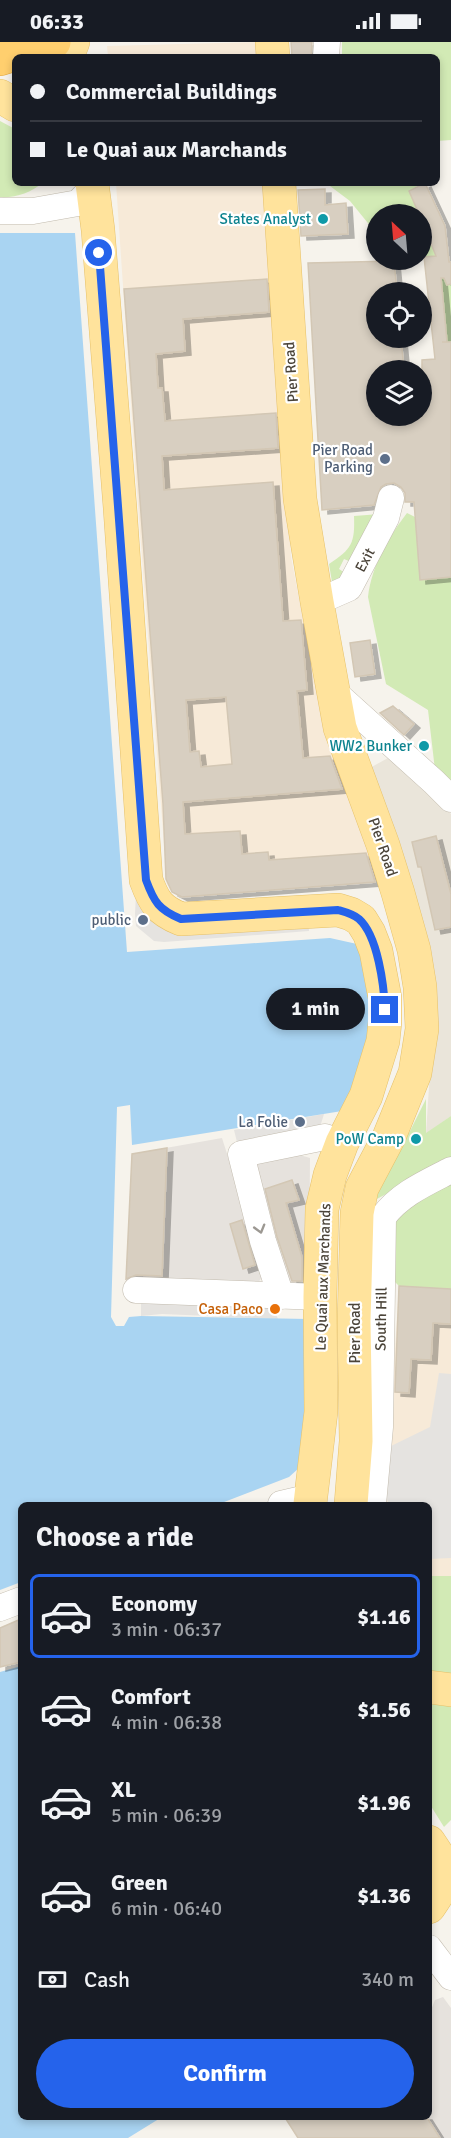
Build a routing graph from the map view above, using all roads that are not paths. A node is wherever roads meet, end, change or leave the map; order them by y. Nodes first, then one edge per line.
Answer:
1 (54, 42) edge
2 (16, 54) edge
3 (91, 186) edge
4 (92, 186) edge
5 (279, 186) edge
6 (0, 211) edge
7 (391, 498) dead end
8 (317, 602) junction
9 (333, 691) junction
10 (451, 799) edge
11 (342, 1143) junction
12 (451, 1170) edge
13 (136, 1290) dead end
14 (281, 1296) junction
15 (320, 1297) junction
16 (301, 1502) edge
17 (351, 1502) edge
18 (373, 1502) edge
19 (18, 1601) edge
20 (0, 1608) edge
21 (432, 1687) edge
22 (451, 1690) edge
23 (432, 1847) edge
24 (432, 1902) edge

1 - 2 highway
3 - 6 street
4 - 11 main road, Le Quai aux Marchands
5 - 8 main road, Pier Road
7 - 8 street, Exit
8 - 9 main road, Pier Road
9 - 10 street
9 - 17 main road, Pier Road
11 -> 14 street
11 - 15 main road, Le Quai aux Marchands
12 - 18 street, South Hill
13 - 14 street
14 - 15 street
15 - 16 main road, Le Quai aux Marchands
19 - 20 street
21 - 22 main road
23 - 24 main road

